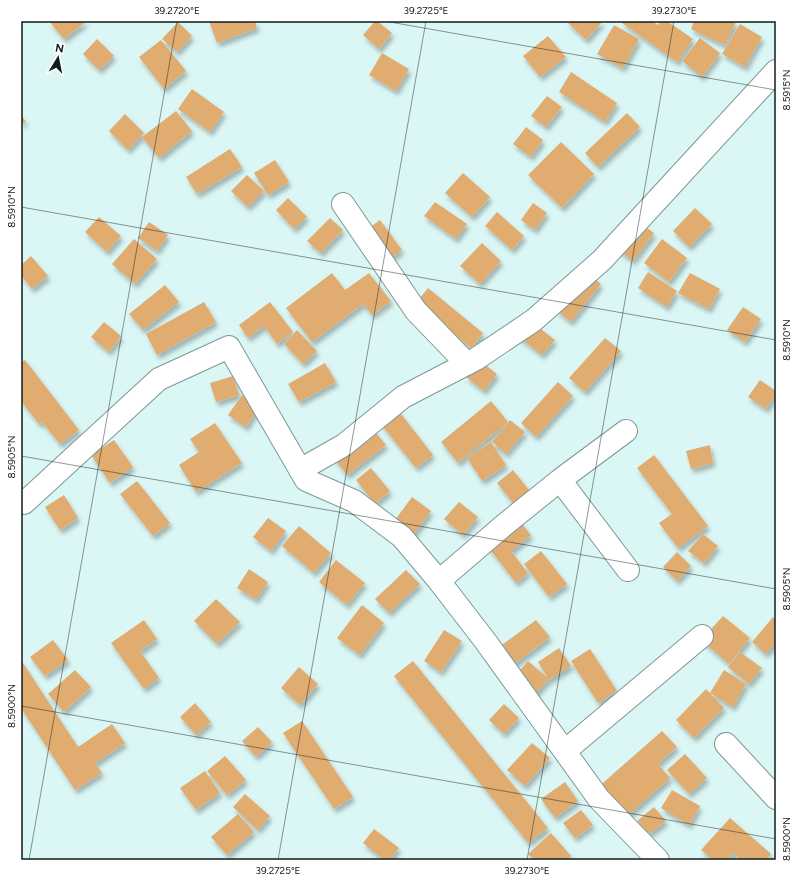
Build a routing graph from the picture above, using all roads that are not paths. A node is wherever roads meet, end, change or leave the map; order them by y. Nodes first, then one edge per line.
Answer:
1 (776, 71) edge
2 (343, 204) dead end
3 (467, 364) junction
4 (626, 431) dead end
5 (300, 470) junction
6 (560, 480) junction
7 (21, 500) edge
8 (628, 570) dead end
9 (439, 581) junction
10 (702, 636) dead end
11 (726, 744) dead end
12 (565, 751) junction
13 (776, 798) edge
14 (658, 860) edge

1 - 3 street
2 - 3 street
3 - 5 street
4 - 6 street
5 - 7 street
5 - 9 street
6 - 8 street
6 - 9 street
9 - 12 street
10 - 12 street
11 - 13 street
12 - 14 street

